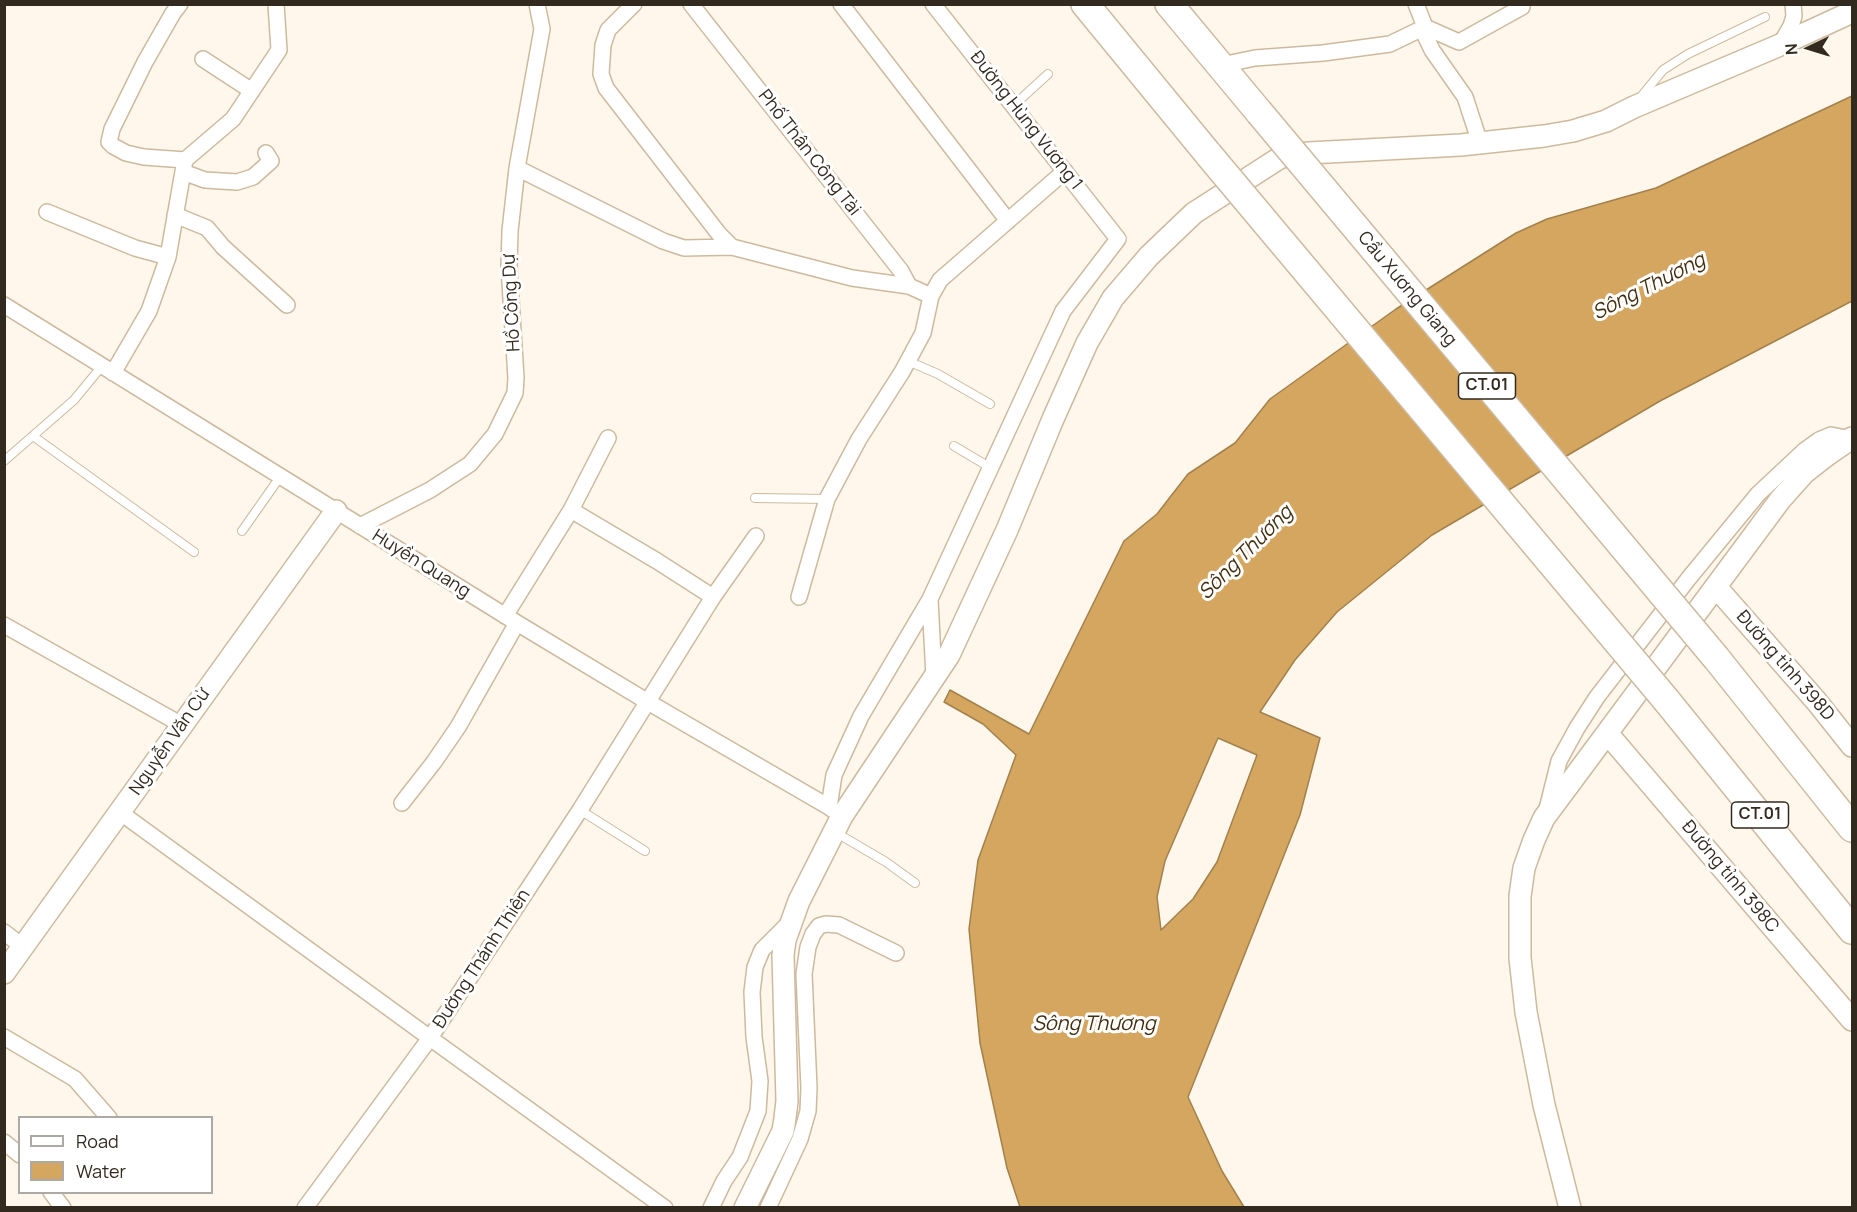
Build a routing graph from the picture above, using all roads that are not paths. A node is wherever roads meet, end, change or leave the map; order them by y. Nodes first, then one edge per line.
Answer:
1 (180, 4) edge
2 (276, 4) edge
3 (537, 4) edge
4 (634, 4) edge
5 (691, 4) edge
6 (840, 4) edge
7 (933, 4) edge
8 (1085, 4) edge
9 (1169, 4) edge
10 (1416, 4) edge
11 (1793, 4) edge
12 (1522, 7) dead end
13 (1852, 12) edge
14 (1765, 17) dead end
15 (1424, 28) junction
16 (1780, 45) junction
17 (203, 59) dead end
18 (1231, 63) dead end
19 (1048, 74) dead end
20 (252, 91) junction
21 (1014, 106) junction
22 (1634, 106) junction
23 (1480, 143) junction
24 (266, 153) dead end
25 (184, 166) junction
26 (517, 168) junction
27 (1065, 171) junction
28 (47, 213) dead end
29 (175, 215) junction
30 (1008, 221) junction
31 (732, 247) junction
32 (168, 257) junction
33 (909, 286) junction
34 (931, 296) junction
35 (4, 305) edge
36 (287, 305) dead end
37 (908, 361) junction
38 (108, 370) junction
39 (990, 404) dead end
40 (33, 436) junction
41 (608, 438) dead end
42 (1852, 438) edge
43 (954, 446) dead end
44 (4, 461) edge
45 (991, 468) junction
46 (280, 477) junction
47 (755, 498) dead end
48 (827, 499) junction
49 (571, 510) junction
50 (336, 511) junction
51 (360, 526) junction
52 (242, 531) dead end
53 (756, 536) dead end
54 (194, 552) dead end
55 (1716, 587) junction
56 (713, 597) junction
57 (799, 597) dead end
58 (930, 599) junction
59 (511, 619) junction
60 (4, 625) edge
61 (934, 677) junction
62 (648, 702) junction
63 (182, 725) junction
64 (1607, 733) junction
65 (1852, 746) edge
66 (402, 803) dead end
67 (580, 810) junction
68 (121, 813) junction
69 (835, 818) junction
70 (1544, 818) junction
71 (1852, 828) edge
72 (645, 851) dead end
73 (915, 883) dead end
74 (791, 921) junction
75 (1852, 930) edge
76 (4, 932) edge
77 (23, 947) junction
78 (896, 953) dead end
79 (4, 973) edge
80 (1852, 1020) edge
81 (4, 1037) edge
82 (430, 1038) junction
83 (107, 1116) edge
84 (4, 1142) edge
85 (18, 1153) edge
86 (52, 1194) edge
87 (63, 1208) edge
88 (305, 1208) edge
89 (665, 1208) edge
90 (711, 1208) edge
91 (745, 1208) edge
92 (768, 1208) edge
93 (1570, 1208) edge

1 - 25 street
2 - 20 street
3 - 26 street, Hồ Công Dự
4 - 31 street
5 - 33 street, Phố Thân Công Tài
6 - 30 street
7 - 21 street, Đường Hùng Vương 1
8 - 75 highway, CT.01, bridge
9 - 71 highway, Cầu Xương Giang / CT.01, bridge
10 - 15 street
11 - 16 street
12 - 15 street
13 - 16 street
14 - 22 lane
15 - 18 street
15 - 23 street
16 - 22 street
17 - 20 street
19 - 21 lane
20 - 25 street
21 - 27 street, Đường Hùng Vương 1
22 - 23 street
23 - 61 street
24 - 25 street
25 - 29 street
26 - 31 street
26 - 51 street, Hồ Công Dự
27 - 30 street
27 - 45 street, Đường Hùng Vương 1
28 - 32 street
29 - 32 street
29 - 36 street
30 - 34 street
31 - 33 street
32 - 38 street
33 - 34 street
34 - 37 street
35 - 38 street, Huyền Quang
37 - 39 lane
37 - 48 street
38 - 40 lane
38 - 46 street, Huyền Quang
40 - 44 lane
40 - 54 lane
41 - 49 street
42 - 55 street
42 - 70 street
43 - 45 lane
45 - 58 street
46 - 50 street, Huyền Quang
46 - 52 lane
47 - 48 lane
48 - 57 street
49 - 56 street
49 - 59 street
50 - 51 street, Huyền Quang
50 - 63 street, Nguyễn Văn Cừ
51 - 59 street, Huyền Quang
53 - 56 street, Đường Thánh Thiên
55 - 64 street
55 - 65 street, Đường tỉnh 398D
56 - 62 street, Đường Thánh Thiên
58 - 61 street
58 - 69 street
59 - 62 street, Huyền Quang
59 - 66 street
60 - 63 street
61 - 69 street
62 - 67 street, Đường Thánh Thiên
62 - 69 street, Huyền Quang
63 - 68 street, Nguyễn Văn Cừ
64 - 70 street
64 - 80 street, Đường tỉnh 398C
67 - 72 lane
67 - 82 street, Đường Thánh Thiên
68 - 77 street, Nguyễn Văn Cừ
68 - 82 street
69 - 73 lane
69 - 74 street
70 - 93 street
74 - 90 street
74 - 91 street
76 - 77 street
77 - 79 street, Nguyễn Văn Cừ
78 - 92 street
81 - 83 street
82 - 88 street, Đường Thánh Thiên
82 - 89 street
84 - 85 street
86 - 87 street

